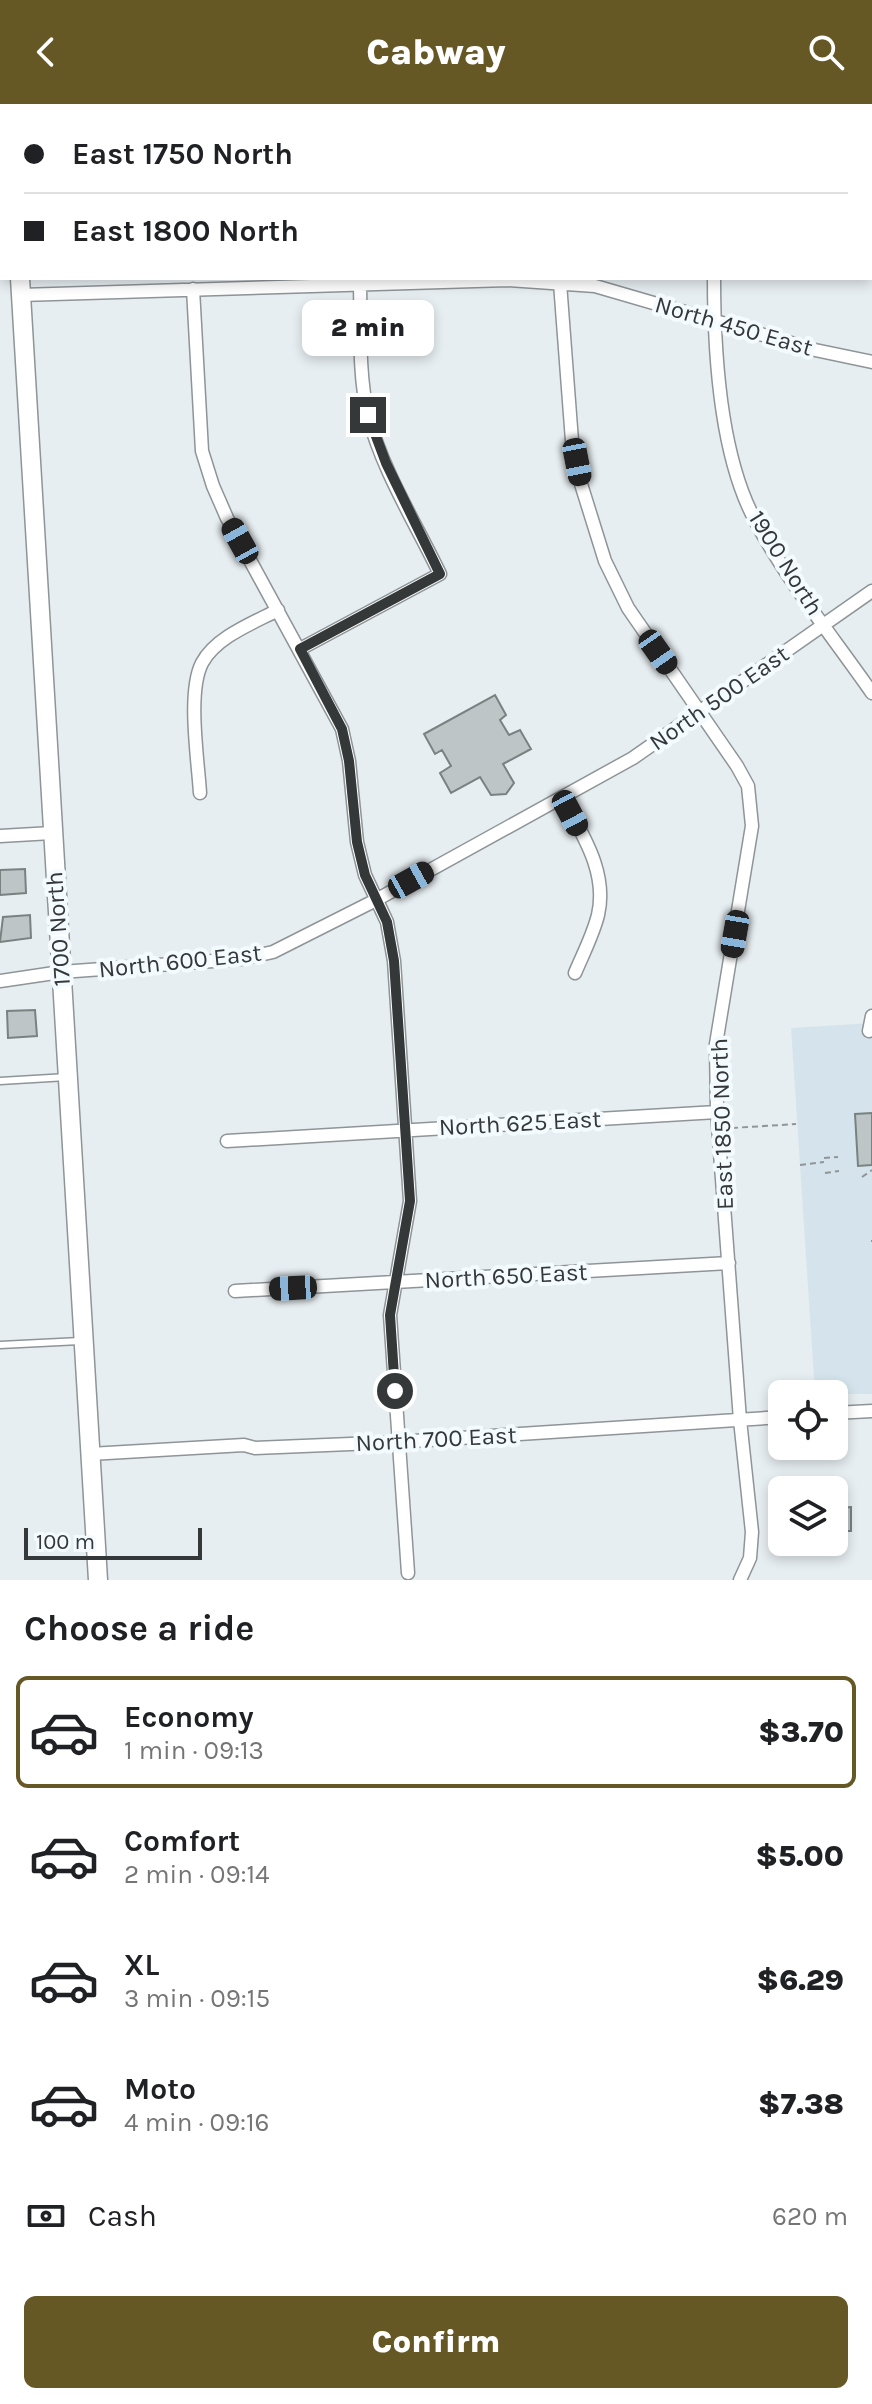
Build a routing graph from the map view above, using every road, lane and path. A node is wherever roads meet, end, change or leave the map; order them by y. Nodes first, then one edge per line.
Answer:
1 (714, 280) edge
2 (560, 283) junction
3 (360, 284) junction
4 (20, 286) edge
5 (193, 289) junction
6 (714, 320) junction
7 (872, 362) edge
8 (872, 591) edge
9 (278, 610) junction
10 (824, 625) junction
11 (300, 649) junction
12 (872, 693) edge
13 (699, 710) junction
14 (200, 793) dead end
15 (563, 798) junction
16 (52, 833) junction
17 (0, 836) edge
18 (376, 900) junction
19 (61, 972) junction
20 (575, 973) dead end
21 (0, 981) edge
22 (872, 1016) edge
23 (871, 1035) edge
24 (67, 1077) junction
25 (0, 1081) edge
26 (717, 1112) junction
27 (796, 1124) dead end
28 (732, 1128) dead end
29 (405, 1130) junction
30 (227, 1141) dead end
31 (838, 1157) dead end
32 (800, 1165) dead end
33 (872, 1170) edge
34 (839, 1171) dead end
35 (825, 1173) dead end
36 (862, 1177) dead end
37 (729, 1263) junction
38 (395, 1283) junction
39 (235, 1291) dead end
40 (83, 1341) junction
41 (0, 1345) edge
42 (872, 1411) edge
43 (848, 1412) edge
44 (768, 1418) edge
45 (740, 1420) junction
46 (398, 1442) junction
47 (90, 1454) junction
48 (408, 1573) dead end
49 (98, 1580) edge
50 (740, 1580) edge

1 - 6 street, 1900 North
2 - 3 street, North 450 East
2 - 6 street, North 450 East
2 - 13 street, East 1850 North
3 - 5 street, North 450 East
3 - 11 street
4 - 5 street, North 450 East
4 - 16 street, 1700 North
5 - 9 street
6 - 7 street, North 450 East
6 - 10 street, 1900 North
8 - 10 street, North 500 East
9 - 11 street
9 - 14 street
10 - 12 street, 1900 North
10 - 13 street, North 500 East
11 - 18 street
13 - 15 street, North 500 East
13 - 26 street, East 1850 North
15 - 18 street, North 600 East
15 - 20 street
16 - 17 street
16 - 19 street, 1700 North
18 - 19 street, North 600 East
18 - 29 street
19 - 21 street, North 600 East
19 - 24 street, 1700 North
22 - 23 street
24 - 25 lane
24 - 40 street, 1700 North
26 - 29 street, North 625 East
26 - 37 street, East 1850 North
27 - 28 path
29 - 30 street, North 625 East
29 - 38 street
31 - 32 path
33 - 36 path
34 - 35 path
37 - 38 street, North 650 East
37 - 45 street, East 1850 North
38 - 39 street, North 650 East
38 - 46 street
40 - 41 lane
40 - 47 street, 1700 North
42 - 43 street
44 - 45 street, North 700 East
45 - 46 street, North 700 East
45 - 50 street, East 1850 North
46 - 47 street, North 700 East
46 - 48 street
47 - 49 street, 1700 North

